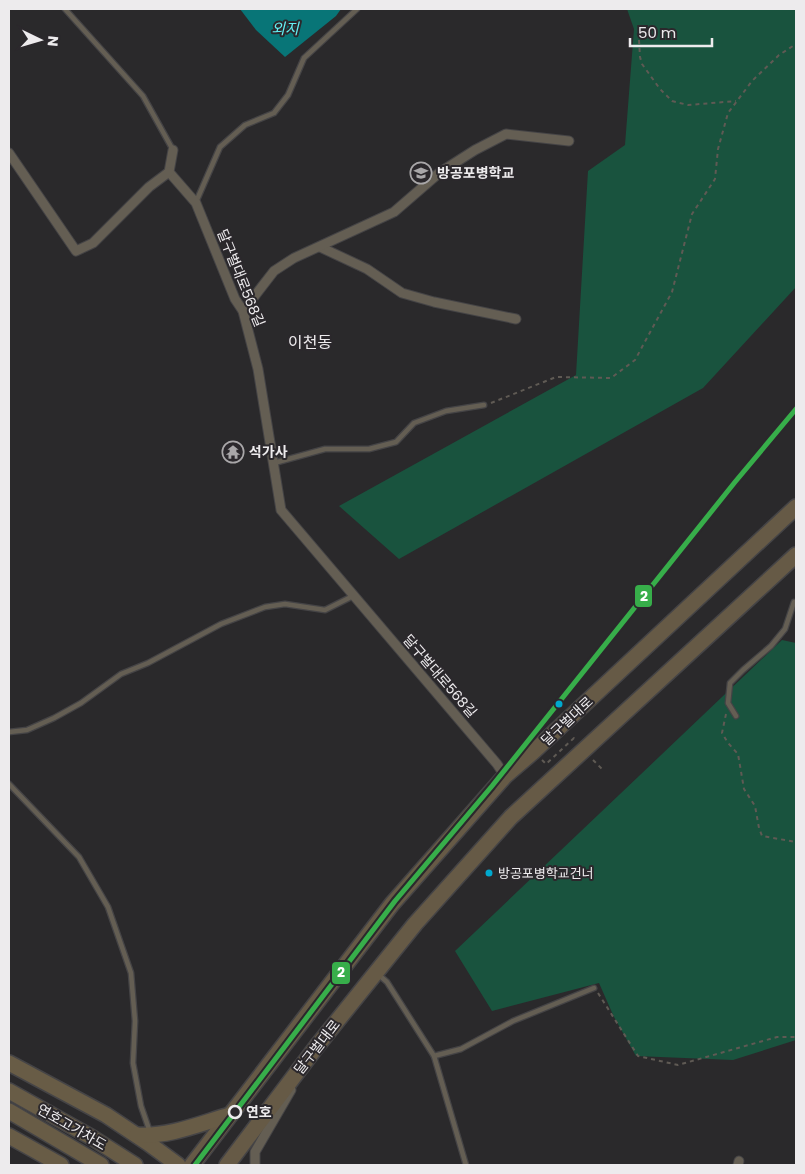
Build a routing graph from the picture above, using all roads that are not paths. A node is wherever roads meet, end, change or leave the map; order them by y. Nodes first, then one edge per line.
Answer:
1 (66, 9) edge
2 (357, 9) edge
3 (570, 141) dead end
4 (173, 150) joint
5 (9, 152) edge
6 (169, 172) junction
7 (196, 203) junction
8 (320, 247) junction
9 (242, 312) junction
10 (516, 319) dead end
11 (484, 406) road end
12 (273, 463) junction
13 (796, 507) edge
14 (796, 555) edge
15 (353, 596) junction
16 (794, 602) dead end
17 (736, 716) dead end
18 (9, 732) edge
19 (505, 776) junction
20 (9, 784) edge
21 (376, 973) junction
22 (594, 988) road end
23 (317, 1046) junction
24 (434, 1056) junction
25 (9, 1063) edge
26 (9, 1091) edge
27 (9, 1111) edge
28 (230, 1115) junction
29 (134, 1134) junction
30 (9, 1136) edge
31 (151, 1136) junction
32 (60, 1165) edge
33 (101, 1165) edge
34 (135, 1165) edge
35 (178, 1165) edge
36 (192, 1165) edge
37 (227, 1165) edge
38 (255, 1165) edge
39 (466, 1165) edge

1 - 4 lane
2 - 7 lane
3 - 8 street
4 - 6 street
5 - 6 street
6 - 7 street, 달구벌대로568길
7 - 9 street, 달구벌대로568길
8 - 9 street
8 - 10 street
9 - 12 street, 달구벌대로568길
11 - 12 lane
12 - 15 street, 달구벌대로568길
13 - 19 main road, 달구벌대로
14 - 21 main road, 달구벌대로
15 - 18 lane
15 - 19 street, 달구벌대로568길
16 - 17 lane
19 - 28 main road, 달구벌대로
20 - 31 lane
21 - 23 main road, 달구벌대로
21 - 24 lane
22 - 24 lane
23 - 37 main road, 달구벌대로
23 - 38 street
24 - 39 lane
25 - 29 highway
26 - 34 highway, 연호고가차도
27 - 33 highway, 연호고가차도
28 - 31 highway
28 - 36 main road, 달구벌대로
29 - 31 highway
29 - 35 highway
30 - 32 highway

